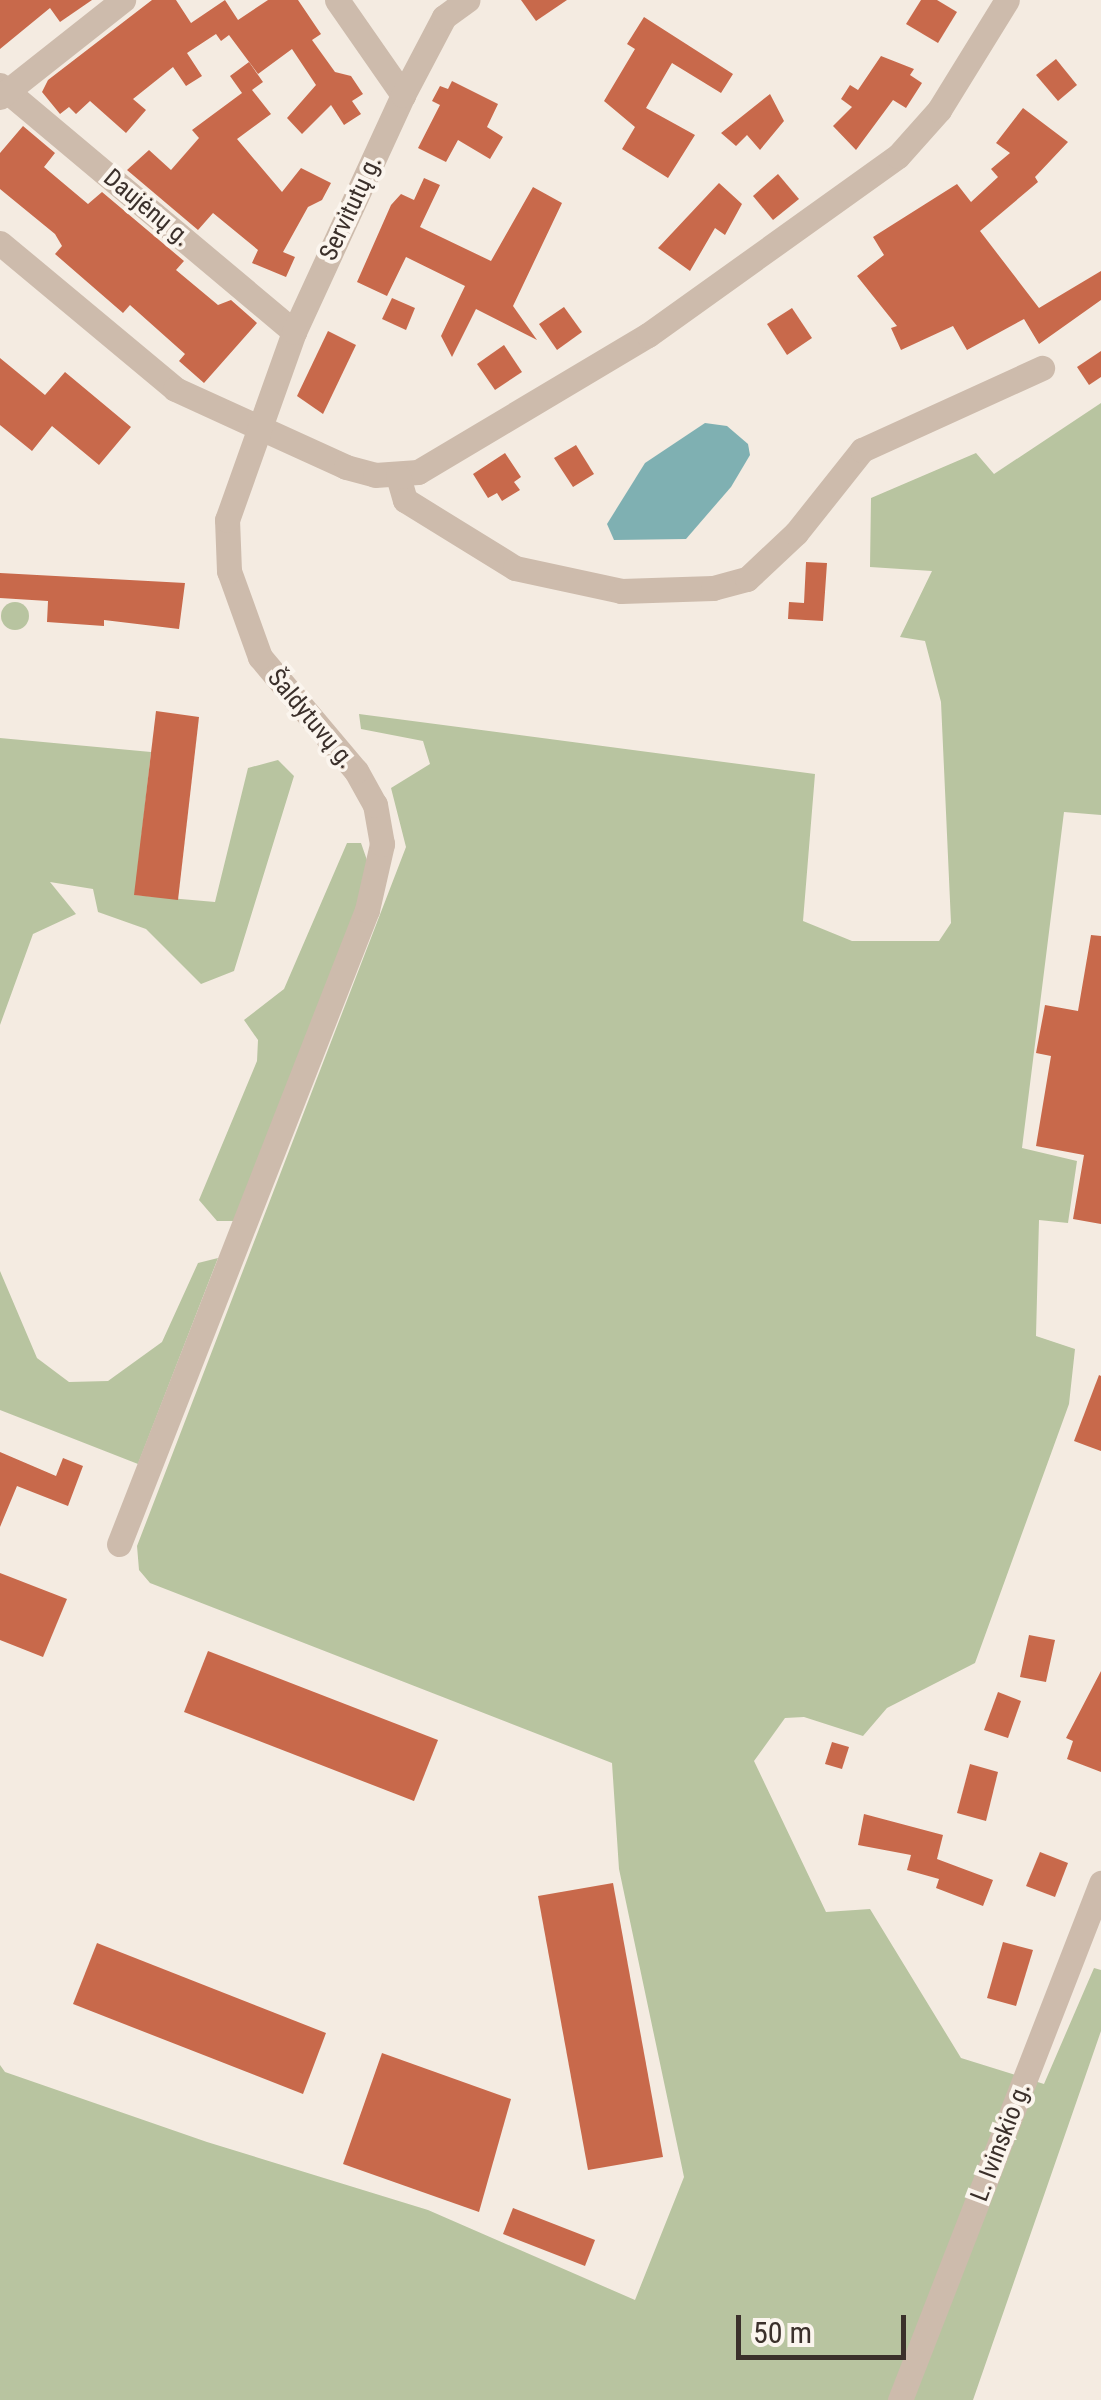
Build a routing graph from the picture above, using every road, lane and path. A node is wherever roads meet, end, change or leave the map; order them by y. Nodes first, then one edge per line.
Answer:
1 (123, 0) edge
2 (337, 0) edge
3 (467, 0) edge
4 (1006, 0) edge
5 (2, 91) edge
6 (403, 95) junction
7 (0, 243) edge
8 (294, 332) junction
9 (1042, 368) dead end
10 (256, 429) junction
11 (398, 476) junction
12 (119, 1544) dead end
13 (1101, 1883) edge
14 (900, 2400) edge

1 - 5 street
2 - 6 street
3 - 6 street, Servitutų g.
4 - 11 street
5 - 8 street, Daujėnų g.
6 - 8 street, Servitutų g.
7 - 10 street
8 - 10 street, Servitutų g.
9 - 11 street
10 - 11 street
10 - 12 street, Šaldytuvų g.
13 - 14 street, L. Ivinskio g.

